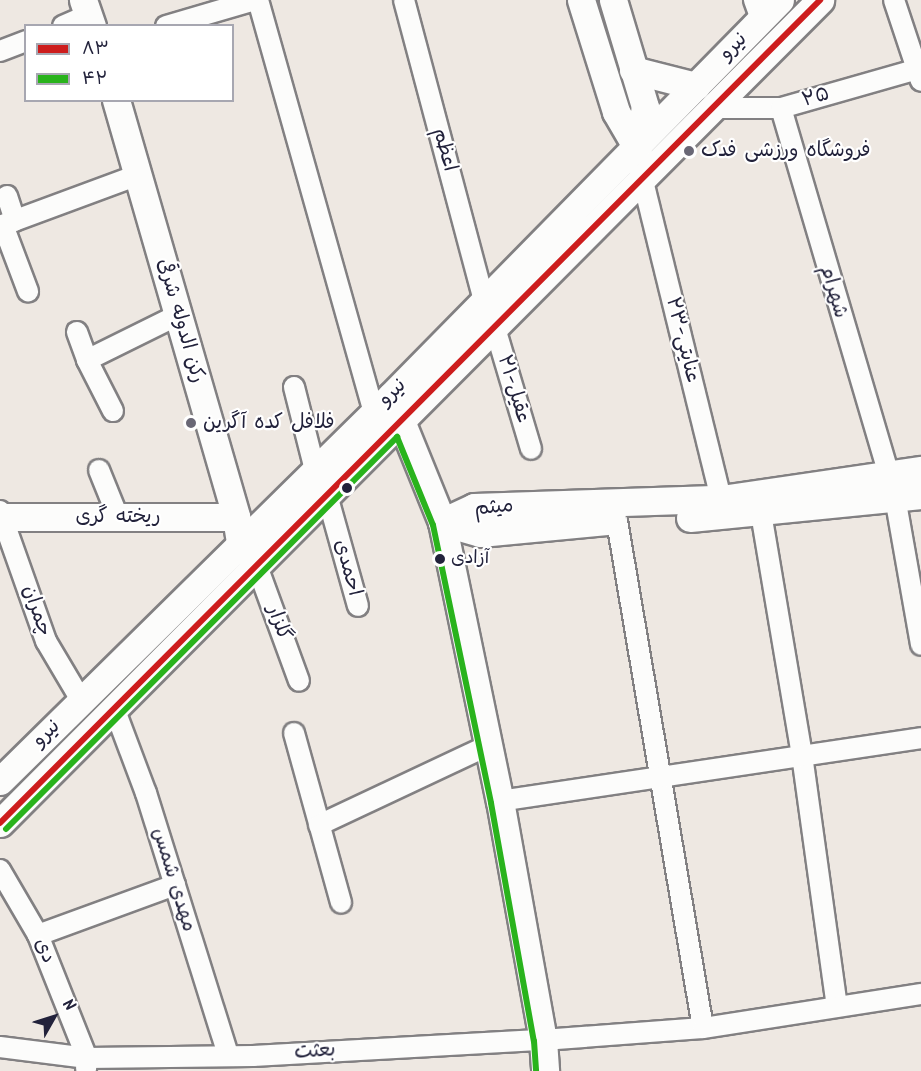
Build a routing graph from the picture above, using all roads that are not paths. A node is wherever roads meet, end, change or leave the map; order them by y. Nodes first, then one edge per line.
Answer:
1 (257, 0) edge
2 (404, 0) edge
3 (581, 0) edge
4 (613, 0) edge
5 (780, 0) edge
6 (820, 0) edge
7 (894, 0) edge
8 (757, 10) edge
9 (88, 14) edge
10 (67, 24) edge
11 (173, 24) edge
12 (24, 42) edge
13 (0, 51) edge
14 (633, 70) junction
15 (920, 72) edge
16 (696, 86) junction
17 (117, 102) edge
18 (645, 107) junction
19 (712, 108) junction
20 (782, 108) junction
21 (616, 112) junction
22 (637, 148) junction
23 (138, 175) junction
24 (643, 180) junction
25 (7, 196) dead end
26 (6, 224) edge
27 (28, 291) dead end
28 (484, 301) junction
29 (178, 315) junction
30 (495, 328) junction
31 (77, 332) dead end
32 (87, 360) junction
33 (294, 387) dead end
34 (388, 410) junction
35 (113, 411) dead end
36 (531, 449) dead end
37 (99, 470) dead end
38 (315, 470) junction
39 (921, 470) edge
40 (902, 489) edge
41 (327, 495) junction
42 (721, 499) junction
43 (761, 513) junction
44 (1, 515) edge
45 (118, 517) junction
46 (616, 521) junction
47 (442, 522) junction
48 (238, 530) junction
49 (257, 566) junction
50 (358, 606) dead end
51 (921, 645) edge
52 (299, 681) dead end
53 (81, 700) junction
54 (114, 708) junction
55 (294, 733) dead end
56 (921, 738) edge
57 (489, 745) junction
58 (802, 755) junction
59 (661, 774) junction
60 (0, 781) edge
61 (500, 801) junction
62 (0, 823) edge
63 (319, 825) junction
64 (0, 870) edge
65 (175, 885) junction
66 (341, 903) dead end
67 (38, 935) junction
68 (921, 994) edge
69 (837, 1007) junction
70 (703, 1028) junction
71 (543, 1040) junction
72 (0, 1047) edge
73 (228, 1054) junction
74 (86, 1065) edge
75 (545, 1071) edge
76 (555, 1071) edge

1 - 11 street
1 - 34 street
2 - 28 street, اعظم
3 - 21 main road
4 - 14 main road
5 - 8 main road, نیرو
6 - 19 main road, نیرو
7 - 15 street
8 - 16 main road, نیرو
9 - 10 street
12 - 13 street
14 - 16 main road
14 - 18 main road
15 - 20 street, ۲۵
16 - 22 main road, نیرو
17 - 23 main road, رکن الدوله شرقی
18 - 21 main road
18 - 22 main road
19 - 20 street, ۲۵
19 - 24 main road, نیرو
20 - 40 street, شهرام
21 - 22 main road
22 - 24 main road
22 - 28 main road, نیرو
23 - 26 street
23 - 29 main road, رکن الدوله شرقی
24 - 30 main road, نیرو
24 - 42 street, ۲۳-عنایتی
25 - 26 street
26 - 27 street
28 - 34 main road, نیرو
29 - 32 street
29 - 48 main road, رکن الدوله شرقی
30 - 34 main road, نیرو
30 - 36 street, ۲۱-عقیل
31 - 32 street
32 - 35 street
33 - 38 street
34 - 38 main road, نیرو
34 - 41 main road, نیرو
34 - 47 main road
37 - 45 street
38 - 48 main road, نیرو
39 - 40 main road, میثم
40 - 42 main road, میثم
40 - 43 main road, میثم
40 - 51 street, شهرام
41 - 49 main road, نیرو
41 - 50 street, احمدی
42 - 47 main road, میثم
43 - 46 main road, میثم
43 - 58 street
44 - 45 main road, ریخته گری
44 - 53 street, چمران
45 - 48 main road, ریخته گری
46 - 47 main road, میثم
46 - 59 street
47 - 57 main road
48 - 49 main road
48 - 53 main road, نیرو
49 - 52 street, گلزار
49 - 54 main road, نیرو
53 - 60 main road, نیرو
54 - 62 main road, نیرو
54 - 65 street, مهدی شمس
55 - 63 street
56 - 58 street
57 - 61 main road
57 - 63 street
58 - 59 street
58 - 69 street
59 - 61 street
59 - 70 street
61 - 71 main road
63 - 66 street
64 - 67 street, دی
65 - 67 street
65 - 73 street, مهدی شمس
67 - 74 street, دی
68 - 69 street, بعثت
69 - 70 street, بعثت
70 - 71 street, بعثت
71 - 73 street, بعثت
71 - 75 main road
71 - 76 main road
72 - 74 street, بعثت
73 - 74 street, بعثت

